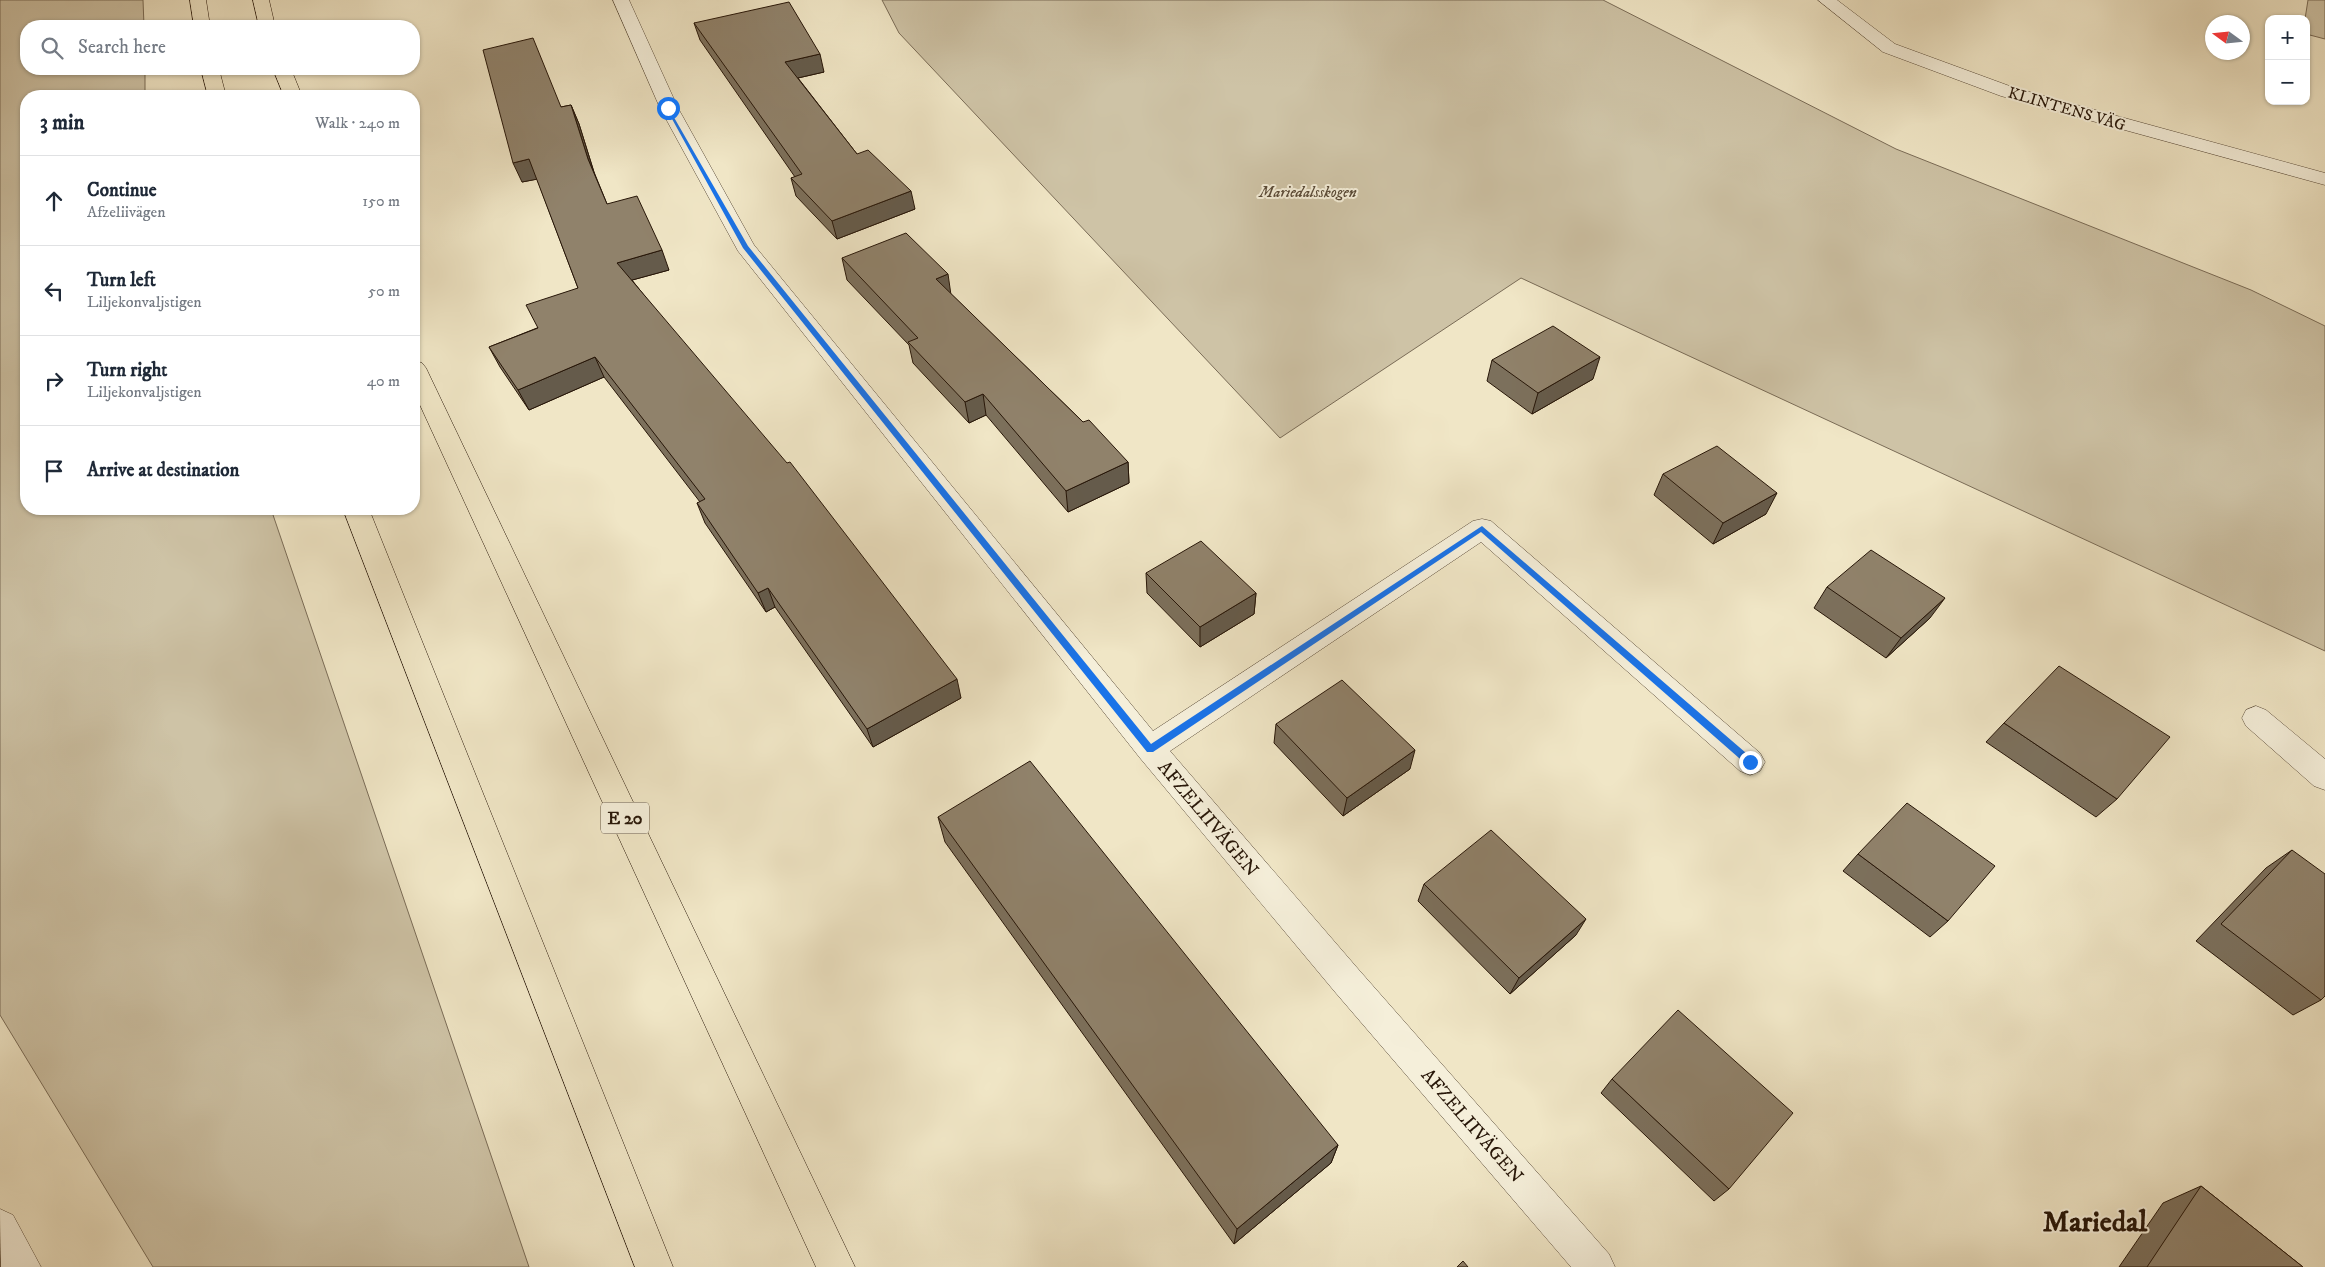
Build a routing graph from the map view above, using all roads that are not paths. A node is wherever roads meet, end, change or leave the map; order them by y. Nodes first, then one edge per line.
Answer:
1 (198, 0) edge
2 (262, 0) edge
3 (620, 0) edge
4 (1826, 0) edge
5 (201, 20) edge
6 (266, 20) edge
7 (211, 75) edge
8 (284, 75) edge
9 (215, 90) edge
10 (291, 90) edge
11 (2325, 179) edge
12 (420, 381) edge
13 (358, 515) edge
14 (2256, 718) dead end
15 (1150, 749) junction
16 (1750, 762) dead end
17 (2325, 777) edge
18 (0, 1228) edge
19 (22, 1267) edge
20 (654, 1267) edge
21 (836, 1267) edge
22 (1596, 1267) edge

1 - 5 highway
2 - 6 highway
3 - 15 street, AFZELIIVÄGEN
4 - 11 street, KLINTENS VÄG
7 - 9 highway
8 - 10 highway
12 - 21 highway, E 20
13 - 20 highway
14 - 17 street
15 - 16 street
15 - 22 street, AFZELIIVÄGEN
18 - 19 street

